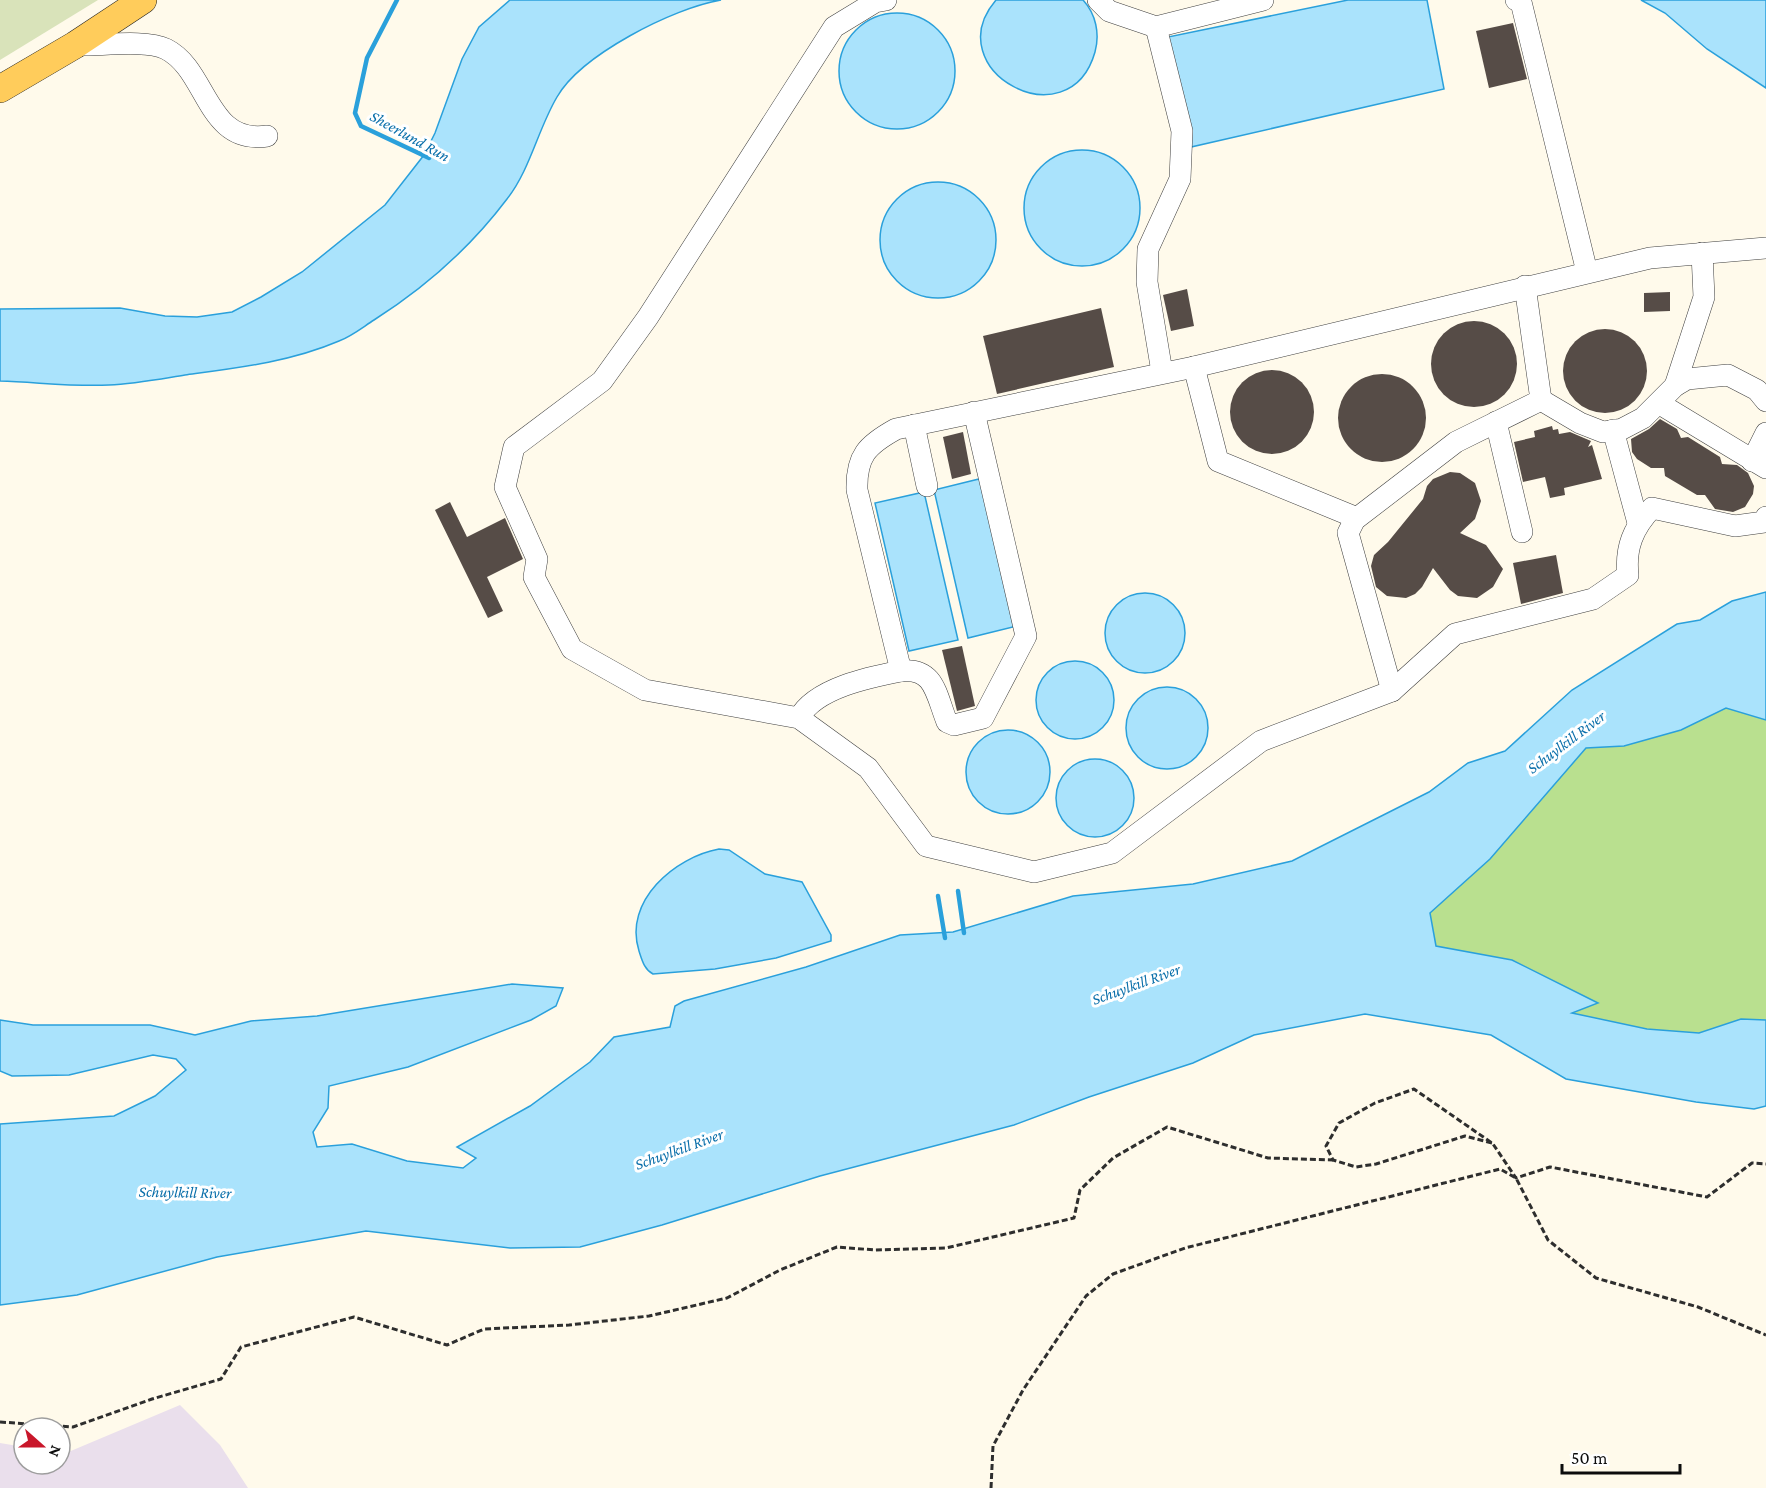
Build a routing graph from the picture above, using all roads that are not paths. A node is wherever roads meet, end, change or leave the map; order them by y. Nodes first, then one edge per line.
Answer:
1 (143, 0) edge
2 (886, 0) edge
3 (1098, 0) edge
4 (1263, 0) edge
5 (1516, 0) edge
6 (1156, 27) junction
7 (75, 45) junction
8 (0, 89) edge
9 (267, 136) dead end
10 (1766, 248) edge
11 (1702, 253) junction
12 (1587, 272) junction
13 (1525, 286) junction
14 (1194, 367) junction
15 (1162, 372) junction
16 (1675, 386) junction
17 (1541, 400) junction
18 (1766, 401) edge
19 (1660, 404) junction
20 (975, 412) junction
21 (1496, 422) junction
22 (914, 425) junction
23 (1613, 430) junction
24 (1766, 434) edge
25 (1759, 464) edge
26 (927, 486) dead end
27 (1356, 517) junction
28 (1766, 517) edge
29 (1638, 523) junction
30 (1522, 532) dead end
31 (901, 670) junction
32 (1392, 691) junction
33 (799, 718) junction

1 - 7 main road
2 - 33 lane
3 - 6 lane
4 - 6 lane
5 - 12 lane
6 - 15 lane
7 - 8 main road
7 - 9 lane
10 - 11 lane
11 - 12 lane
11 - 16 lane
12 - 13 lane
13 - 14 lane
13 - 17 lane
14 - 15 lane
14 - 27 lane
15 - 20 lane
16 - 18 lane
16 - 19 lane
17 - 21 lane
17 - 23 lane
19 - 23 lane
19 - 25 lane
20 - 22 lane
20 - 31 lane
21 - 27 lane
21 - 30 lane
22 - 26 lane
22 - 31 lane
23 - 29 lane
24 - 25 lane
27 - 32 lane
28 - 29 lane
29 - 32 lane
31 - 33 lane
32 - 33 lane

